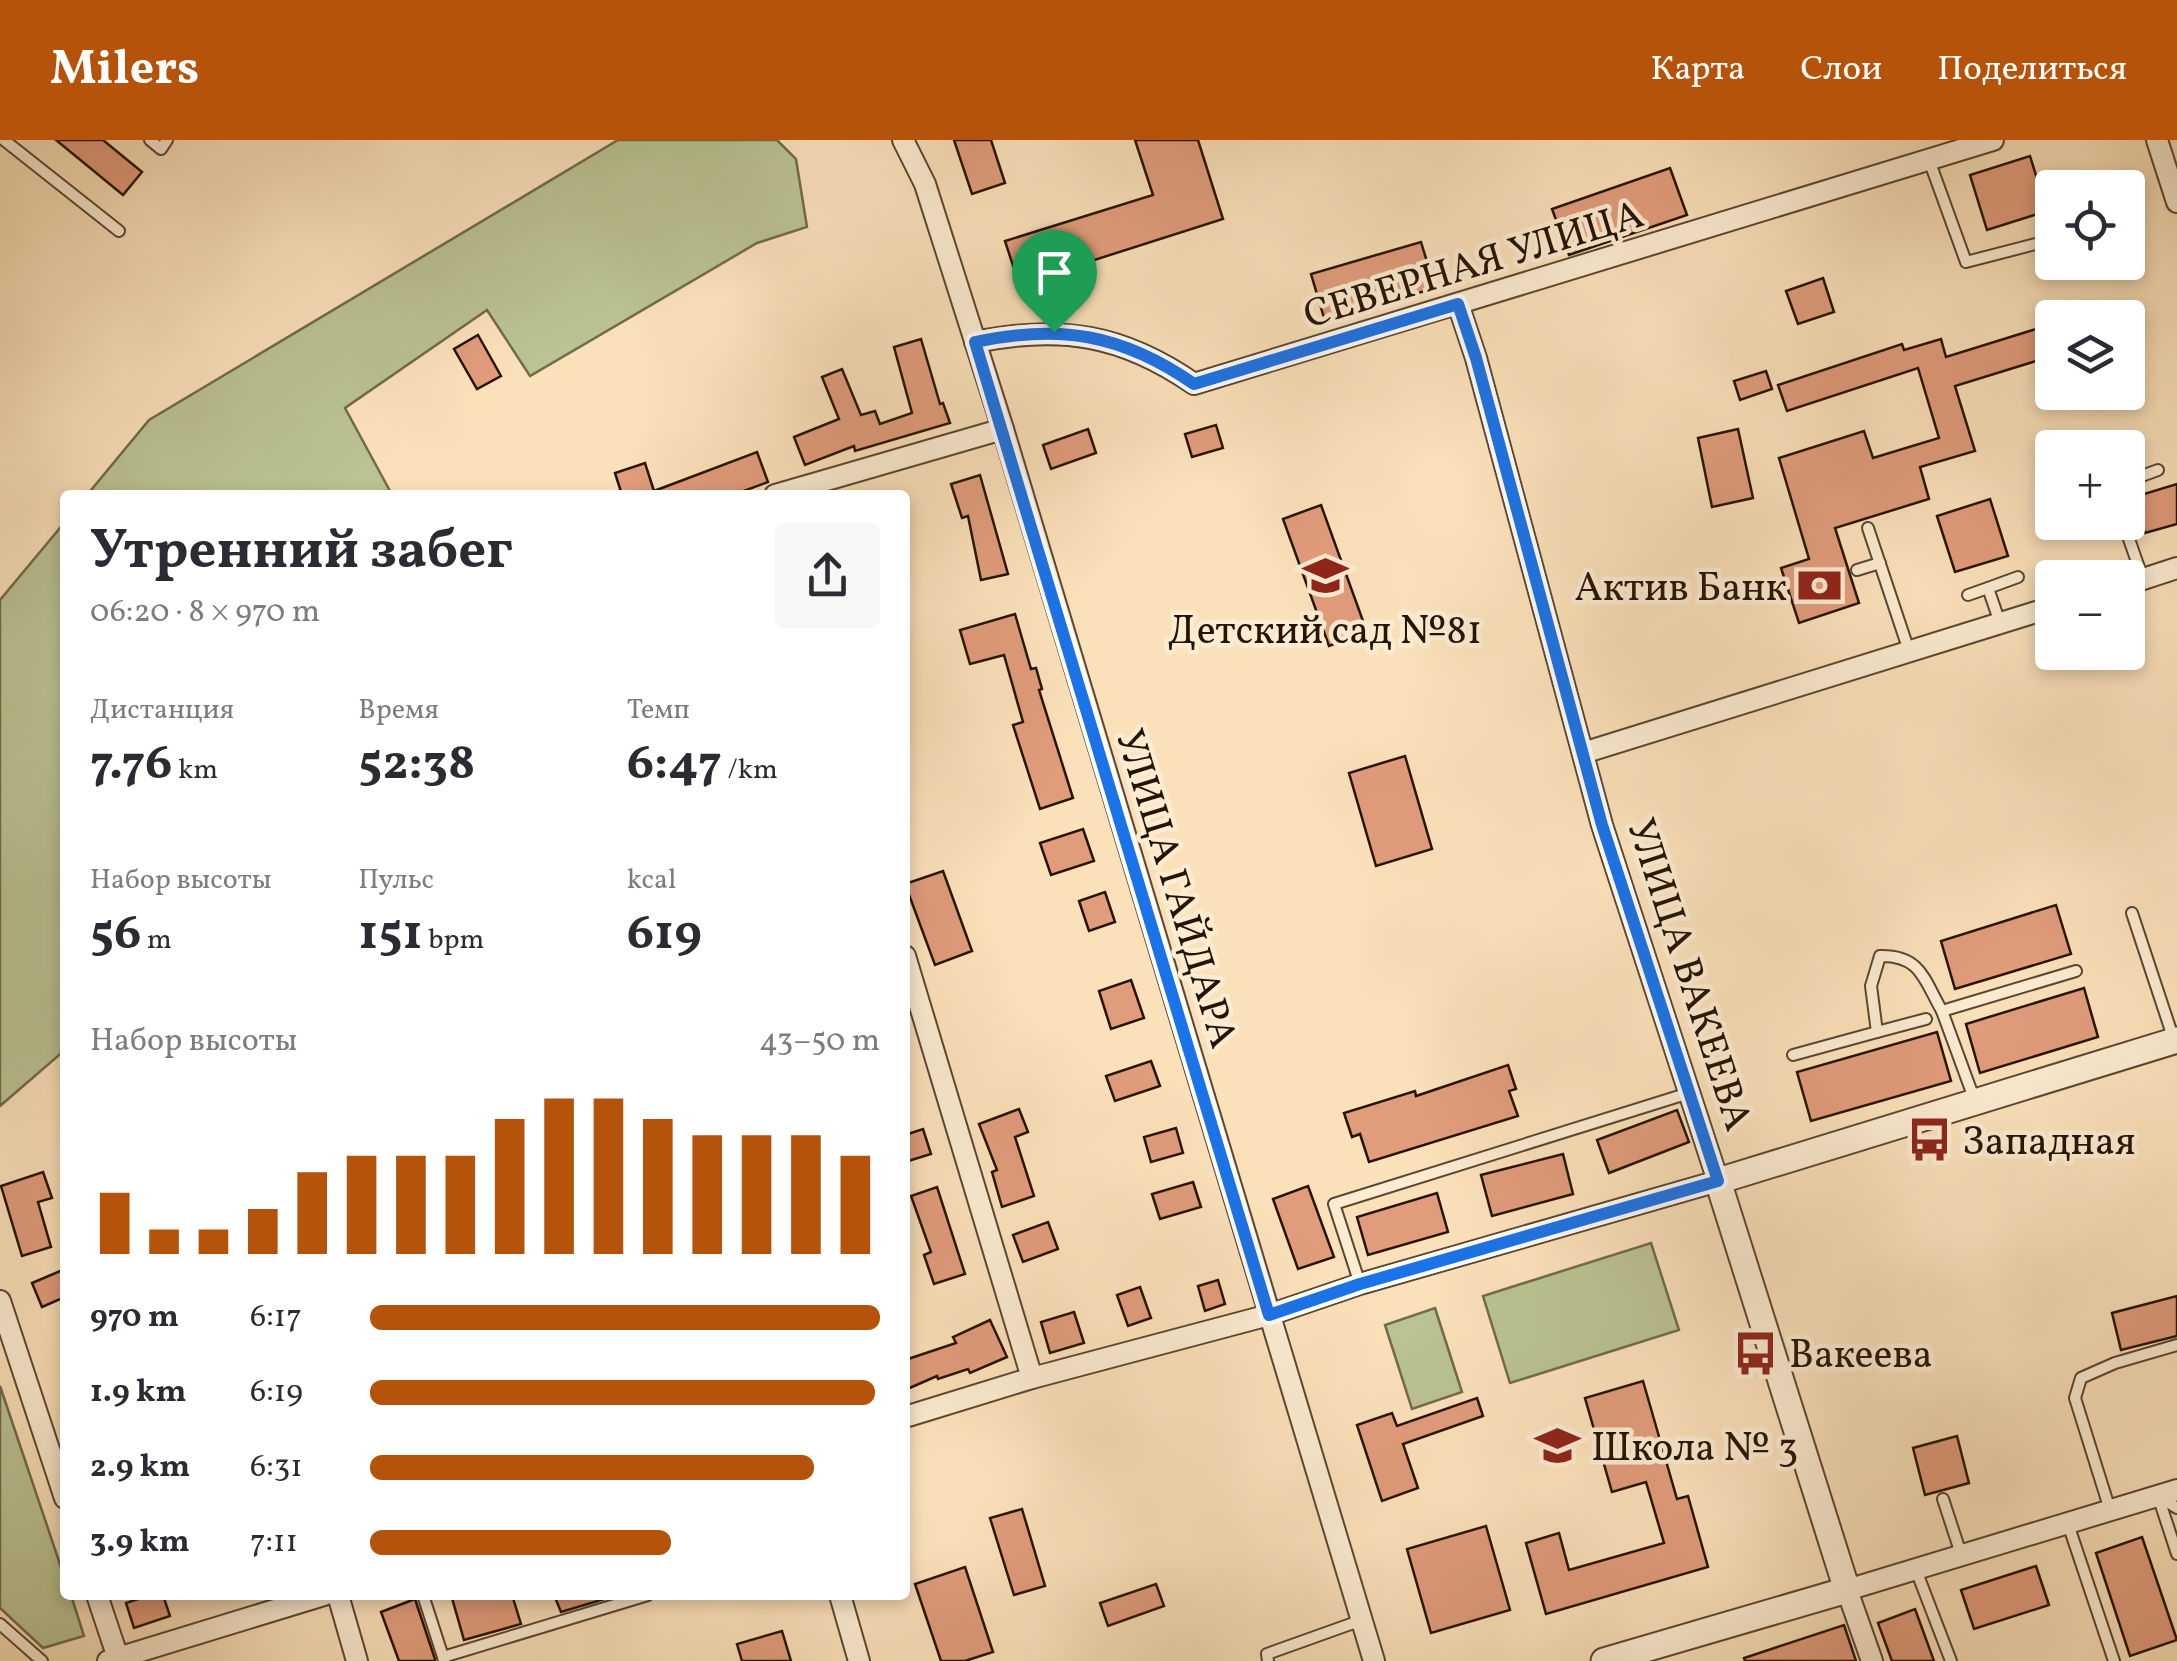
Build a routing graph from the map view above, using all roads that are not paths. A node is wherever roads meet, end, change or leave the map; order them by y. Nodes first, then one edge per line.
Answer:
1 (4, 140) edge
2 (150, 140) edge
3 (167, 140) edge
4 (903, 140) edge
5 (1993, 140) edge
6 (2157, 140) edge
7 (1929, 160) junction
8 (2177, 202) edge
9 (119, 231) dead end
10 (2035, 244) edge
11 (1458, 304) junction
12 (975, 342) junction
13 (1004, 428) junction
14 (2158, 470) dead end
15 (2145, 475) edge
16 (793, 490) edge
17 (1868, 528) dead end
18 (1880, 563) junction
19 (2177, 568) edge
20 (1857, 570) dead end
21 (2018, 577) dead end
22 (2145, 578) edge
23 (1988, 588) junction
24 (1968, 595) dead end
25 (2035, 612) edge
26 (2000, 623) junction
27 (1909, 652) junction
28 (1583, 753) junction
29 (2132, 913) dead end
30 (2076, 970) dead end
31 (910, 973) edge
32 (1942, 1012) junction
33 (1926, 1019) dead end
34 (1877, 1032) junction
35 (2176, 1041) edge
36 (1793, 1056) dead end
37 (1690, 1092) junction
38 (1975, 1102) junction
39 (1718, 1181) junction
40 (1360, 1284) junction
41 (0, 1301) edge
42 (1269, 1315) junction
43 (2177, 1344) edge
44 (1032, 1378) junction
45 (910, 1415) edge
46 (60, 1483) edge
47 (2167, 1493) edge
48 (1943, 1499) dead end
49 (2177, 1508) edge
50 (2110, 1510) junction
51 (2067, 1523) junction
52 (1961, 1554) junction
53 (2177, 1554) edge
54 (1916, 1569) junction
55 (1847, 1590) junction
56 (98, 1600) edge
57 (308, 1600) edge
58 (339, 1600) edge
59 (425, 1600) edge
60 (632, 1600) edge
61 (842, 1600) edge
62 (1362, 1620) junction
63 (0, 1624) edge
64 (1644, 1655) edge
65 (444, 1659) edge
66 (113, 1660) edge
67 (42, 1661) edge
68 (357, 1661) edge
69 (860, 1661) edge
70 (1268, 1661) edge
71 (1374, 1661) edge
72 (1604, 1661) edge
73 (1872, 1661) edge
74 (1951, 1661) edge
75 (2114, 1661) edge

1 - 9 lane
2 - 3 lane
4 - 12 street, УЛИЦА ГАЙДАРА
5 - 7 street, СЕВЕРНАЯ УЛИЦА
6 - 8 street
7 - 10 lane
7 - 11 street, СЕВЕРНАЯ УЛИЦА
11 - 12 street, СЕВЕРНАЯ УЛИЦА
11 - 28 street, УЛИЦА ВАКЕЕВА
12 - 13 street, УЛИЦА ГАЙДАРА
13 - 16 street
13 - 42 street, УЛИЦА ГАЙДАРА
14 - 15 lane
17 - 18 lane
18 - 20 lane
18 - 27 lane
19 - 22 street
21 - 23 lane
23 - 24 lane
23 - 26 lane
25 - 26 street
26 - 27 street
27 - 28 street
28 - 37 street, УЛИЦА ВАКЕЕВА
29 - 35 lane
30 - 32 lane
31 - 44 street
32 - 34 lane
32 - 38 lane
33 - 34 lane
34 - 36 lane
35 - 38 street
37 - 39 street, УЛИЦА ВАКЕЕВА
37 - 40 lane
38 - 39 street
39 - 40 street
39 - 55 street, УЛИЦА ВАКЕЕВА
40 - 42 street
41 - 46 street
42 - 44 street
42 - 62 street, УЛИЦА ГАЙДАРА
43 - 50 lane
44 - 45 street
47 - 49 lane
47 - 50 street
47 - 53 lane
48 - 52 lane
50 - 51 street
51 - 52 street
51 - 75 lane
52 - 54 street
54 - 55 street
54 - 74 lane
55 - 64 street
55 - 73 street, УЛИЦА ВАКЕЕВА
56 - 66 street
57 - 66 street
58 - 68 street
59 - 65 lane
60 - 65 lane
61 - 69 street
62 - 70 lane
62 - 71 street, УЛИЦА ГАЙДАРА
63 - 67 lane
64 - 72 street

